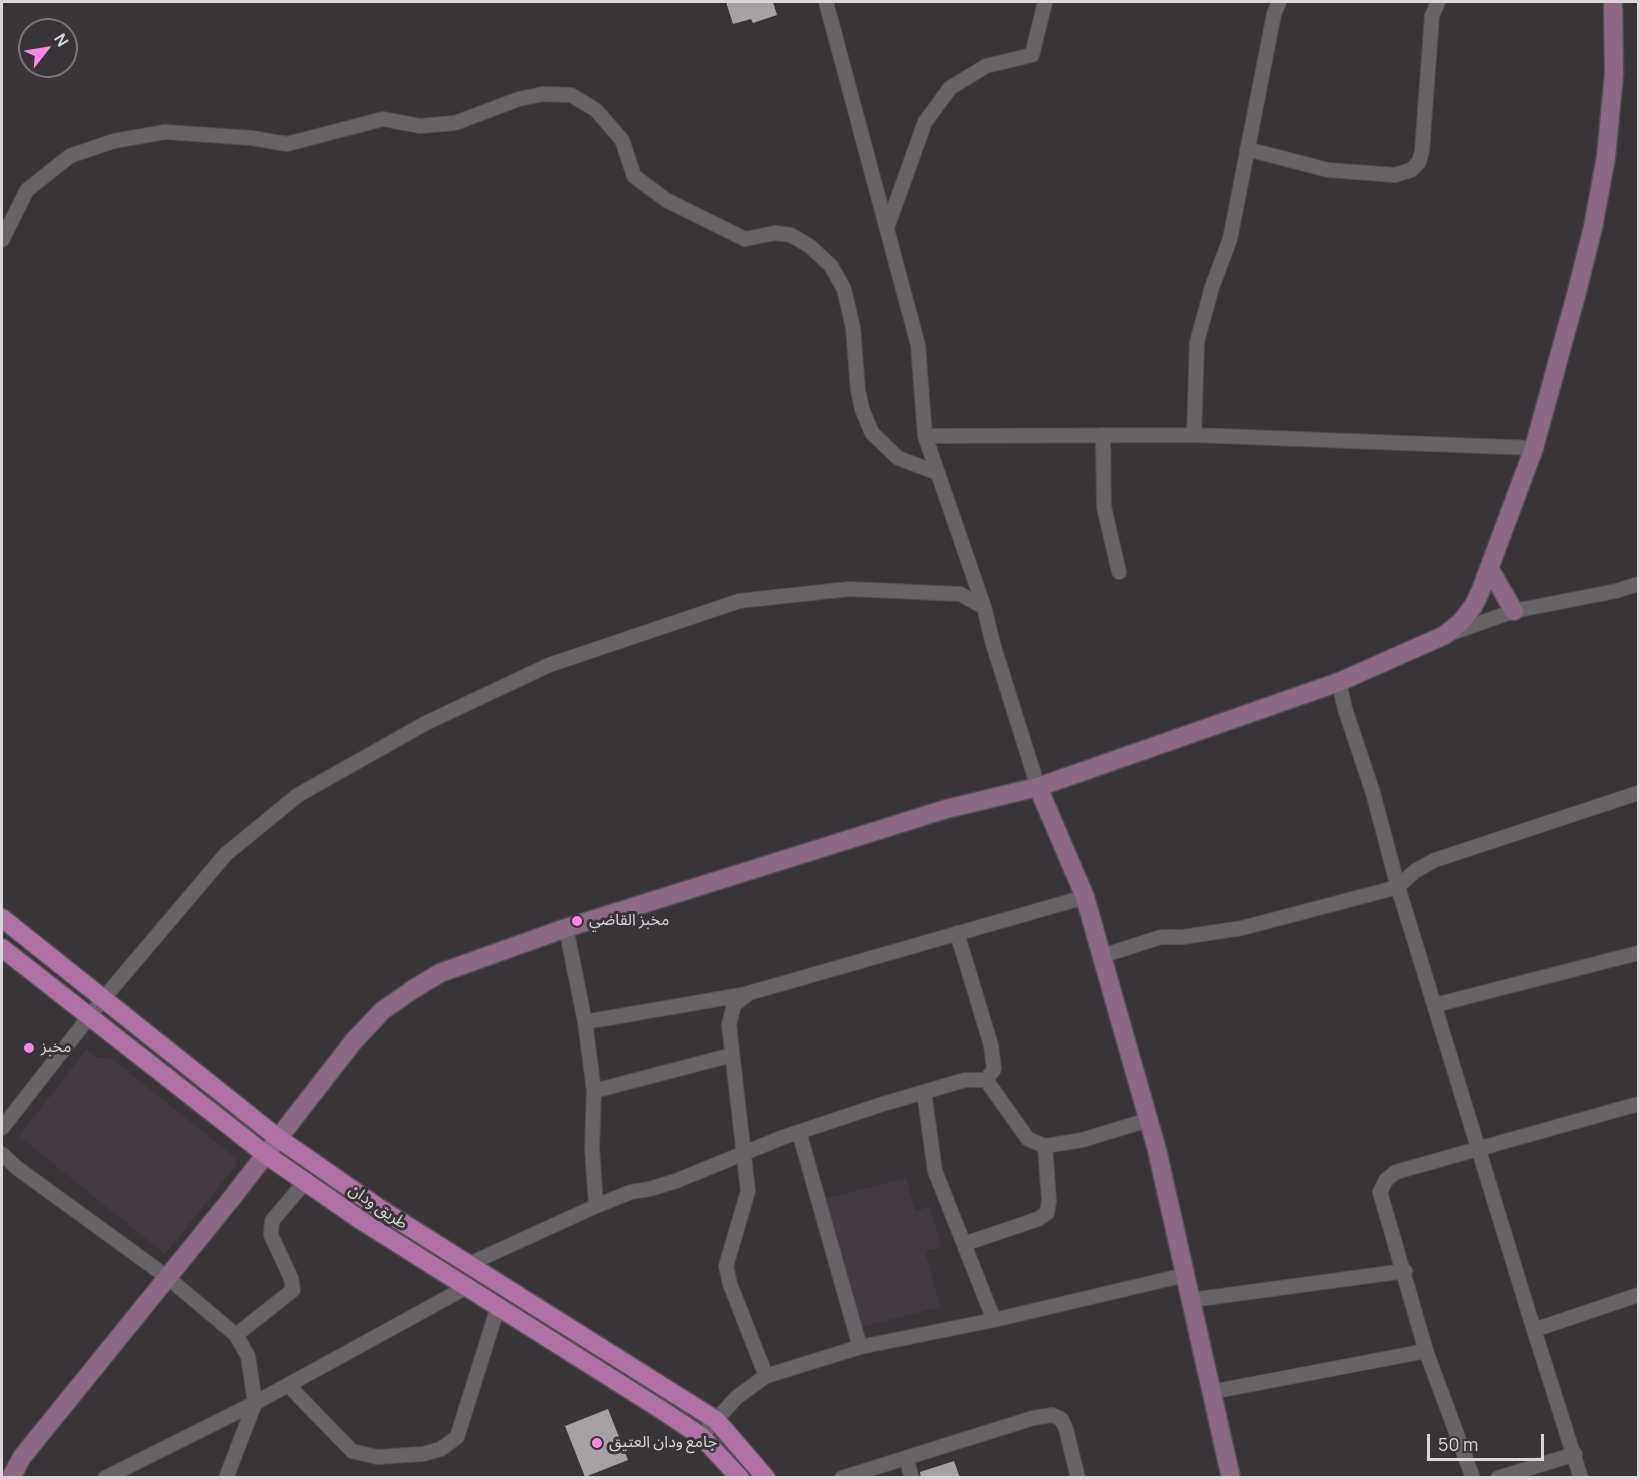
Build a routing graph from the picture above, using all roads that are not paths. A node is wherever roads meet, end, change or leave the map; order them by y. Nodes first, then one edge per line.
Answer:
1 (826, 2) edge
2 (1045, 2) edge
3 (1279, 2) edge
4 (1438, 2) edge
5 (1613, 2) edge
6 (1247, 149) junction
7 (887, 228) junction
8 (2, 240) edge
9 (1103, 435) junction
10 (1194, 435) junction
11 (925, 436) junction
12 (1533, 448) junction
13 (938, 473) junction
14 (1489, 568) junction
15 (1119, 572) dead end
16 (1638, 584) edge
17 (984, 607) junction
18 (1514, 611) junction
19 (1445, 635) junction
20 (1339, 682) junction
21 (1038, 787) junction
22 (1638, 793) edge
23 (1398, 887) junction
24 (1085, 897) junction
25 (2, 918) edge
26 (566, 928) junction
27 (957, 933) junction
28 (2, 948) edge
29 (1638, 952) edge
30 (1102, 956) junction
31 (749, 993) junction
32 (103, 999) junction
33 (1435, 1005) junction
34 (90, 1017) junction
35 (585, 1022) junction
36 (732, 1055) junction
37 (986, 1080) junction
38 (594, 1091) junction
39 (924, 1092) junction
40 (1638, 1104) edge
41 (1148, 1119) junction
42 (2, 1128) edge
43 (799, 1132) junction
44 (278, 1138) junction
45 (1045, 1146) junction
46 (1478, 1150) junction
47 (744, 1153) junction
48 (2, 1154) edge
49 (265, 1154) junction
50 (305, 1182) junction
51 (596, 1206) junction
52 (964, 1244) junction
53 (467, 1265) junction
54 (1405, 1271) junction
55 (1185, 1275) junction
56 (167, 1277) junction
57 (465, 1288) junction
58 (1638, 1295) edge
59 (1191, 1300) junction
60 (498, 1307) junction
61 (994, 1320) junction
62 (1534, 1330) junction
63 (236, 1335) junction
64 (860, 1347) junction
65 (1426, 1351) junction
66 (766, 1376) junction
67 (288, 1385) junction
68 (1211, 1392) junction
69 (255, 1403) junction
70 (716, 1420) junction
71 (701, 1437) junction
72 (1575, 1454) junction
73 (906, 1458) junction
74 (11, 1478) edge
75 (105, 1478) edge
76 (226, 1478) edge
77 (740, 1478) edge
78 (765, 1478) edge
79 (842, 1478) edge
80 (912, 1478) edge
81 (1078, 1478) edge
82 (1231, 1478) edge
83 (1473, 1478) edge
84 (1498, 1478) edge
85 (1581, 1478) edge

1 - 7 street
2 - 7 street
3 - 6 street
4 - 6 street
5 - 12 street
6 - 10 street
7 - 11 street
8 - 13 street
9 - 10 street
9 - 11 street
9 - 15 street
10 - 12 street
11 - 13 street
12 - 14 street
13 - 17 street
14 - 18 street
14 - 19 street
16 - 18 street
17 - 21 street
17 - 32 street
18 - 19 street
19 - 20 street
20 - 21 street
20 - 23 street
21 - 24 street
21 - 26 street
22 - 23 street
23 - 30 street
23 - 33 street
24 - 27 street
24 - 30 street
25 - 32 main road, طريق ودان
26 - 35 street
26 - 44 street
27 - 31 street
27 - 37 street
28 - 34 main road, طريق ودان
29 - 33 street
30 - 41 street
31 - 35 street
31 - 36 street
32 - 34 street
32 - 44 main road, طريق ودان
33 - 46 street
34 - 42 street
34 - 49 main road, طريق ودان
35 - 38 street
36 - 38 street
36 - 47 street
37 - 39 street
37 - 45 street
38 - 51 street
39 - 43 street
39 - 52 street
40 - 46 street
41 - 45 street
41 - 55 street
43 - 47 street
43 - 64 street
44 - 49 street
44 - 53 main road, طريق ودان
45 - 52 street
46 - 54 street
46 - 62 street
47 - 51 street
47 - 66 street
48 - 56 street
49 - 50 main road, طريق ودان
49 - 56 street
50 - 57 main road, طريق ودان
50 - 63 street
51 - 53 street
52 - 61 street
53 - 70 main road, طريق ودان
54 - 59 street
54 - 65 street
55 - 59 street
55 - 61 street
56 - 63 street
56 - 74 street
57 - 60 main road, طريق ودان
57 - 67 street
58 - 62 street
59 - 68 street
60 - 67 street
60 - 71 main road, طريق ودان
61 - 64 street
62 - 72 street
63 - 69 street
64 - 66 street
65 - 68 street
65 - 83 street
66 - 70 street
67 - 69 street
68 - 82 street
69 - 75 street
69 - 76 street
70 - 71 street
70 - 78 main road, طريق ودان
71 - 77 main road, طريق ودان
72 - 84 street
72 - 85 street
73 - 79 street
73 - 80 street
73 - 81 street

